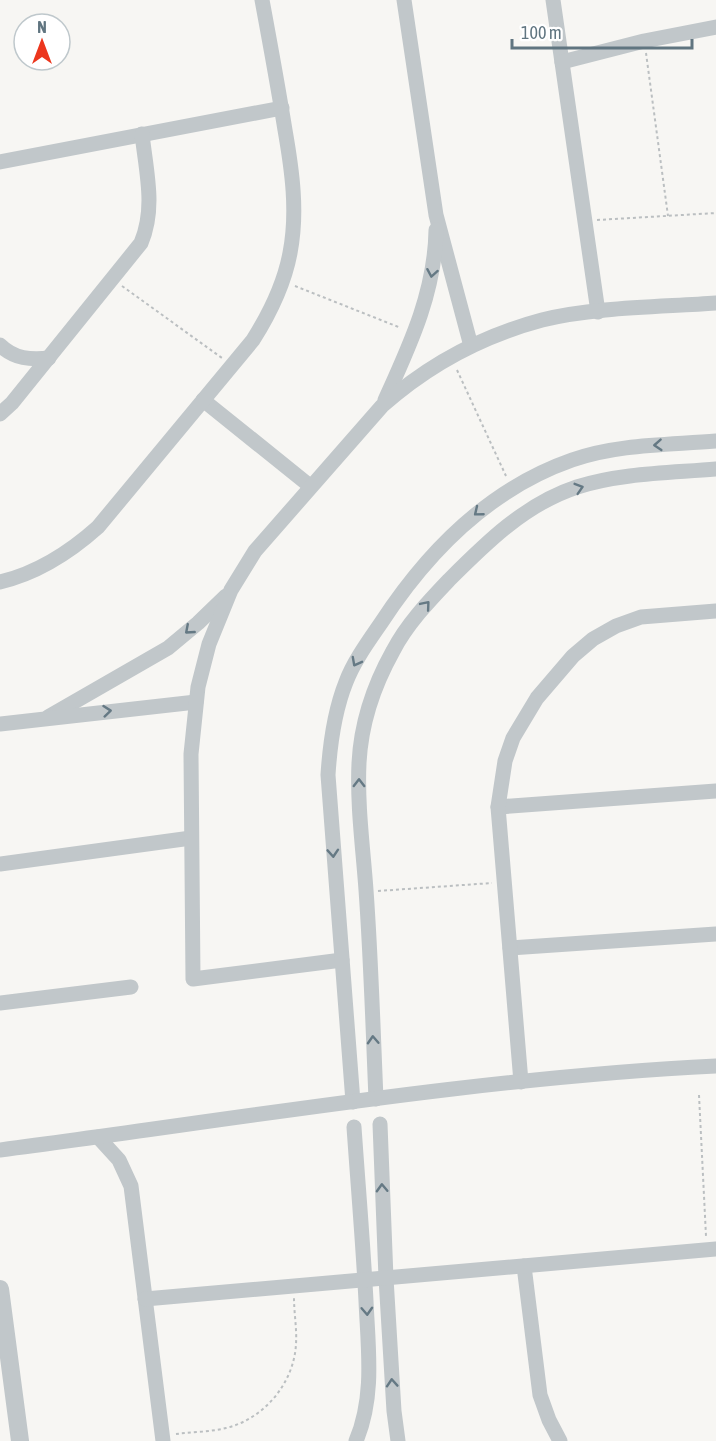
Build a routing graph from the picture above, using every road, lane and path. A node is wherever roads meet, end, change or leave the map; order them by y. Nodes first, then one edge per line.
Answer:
1 (262, 0) edge
2 (404, 0) edge
3 (553, 0) edge
4 (716, 27) edge
5 (644, 41) junction
6 (562, 62) junction
7 (282, 108) junction
8 (142, 134) junction
9 (0, 162) edge
10 (716, 213) edge
11 (436, 214) junction
12 (668, 216) junction
13 (585, 221) junction
14 (113, 279) junction
15 (283, 282) junction
16 (716, 303) edge
17 (598, 312) junction
18 (415, 334) junction
19 (0, 345) edge
20 (471, 346) junction
21 (450, 356) junction
22 (49, 358) junction
23 (231, 365) junction
24 (203, 400) junction
25 (382, 406) junction
26 (1, 410) edge
27 (716, 441) edge
28 (716, 469) edge
29 (310, 486) junction
30 (511, 488) junction
31 (0, 582) edge
32 (231, 590) junction
33 (716, 611) edge
34 (196, 702) junction
35 (48, 717) junction
36 (0, 724) edge
37 (716, 791) edge
38 (498, 807) junction
39 (191, 838) junction
40 (0, 864) edge
41 (504, 882) junction
42 (366, 892) junction
43 (716, 934) edge
44 (510, 948) junction
45 (342, 960) junction
46 (131, 987) dead end
47 (0, 1003) edge
48 (716, 1066) edge
49 (521, 1082) junction
50 (699, 1095) dead end
51 (376, 1099) junction
52 (353, 1102) junction
53 (380, 1124) dead end
54 (354, 1127) dead end
55 (98, 1137) junction
56 (0, 1150) edge
57 (711, 1250) edge
58 (524, 1266) junction
59 (386, 1278) junction
60 (365, 1280) junction
61 (293, 1286) junction
62 (0, 1289) edge
63 (146, 1299) junction
64 (163, 1438) edge
65 (20, 1441) edge
66 (356, 1441) edge
67 (398, 1441) edge
68 (560, 1441) edge

1 - 7 street
2 - 11 street
3 - 6 street
4 - 5 street
5 - 6 street
5 - 12 path
6 - 13 street
7 - 8 street
7 - 15 street
8 - 9 street
8 - 14 street
10 - 12 path
11 -> 18 street
11 - 20 street
12 - 13 path
13 - 17 street
14 - 22 street
14 - 23 path
15 - 18 path
15 - 23 street
16 - 17 street
17 - 20 street
18 - 25 street
19 - 22 street
20 - 21 street
21 - 25 street
21 - 30 path
22 - 26 street
23 - 24 street
24 - 29 street
24 - 31 street
25 - 29 street
27 -> 30 street
42 -> 28 street
29 - 32 street
30 -> 45 street
32 - 34 street
32 -> 35 street
33 - 38 street
35 -> 34 street
34 - 39 street
35 - 36 street
37 - 38 street
38 - 41 street
39 - 40 street
39 - 45 street
41 - 42 path
41 - 44 street
51 -> 42 street
43 - 44 street
44 - 49 street
45 - 52 street
46 - 47 street
48 - 49 street
49 - 51 street
50 - 57 path
51 - 52 street
52 - 55 street
59 -> 53 street
54 - 60 street
55 - 56 street
55 - 63 street
57 - 58 street
58 - 59 street
58 - 68 street
59 - 60 street
67 -> 59 street
60 - 61 street
60 -> 66 street
61 - 63 street
61 - 64 path
62 - 65 street
63 - 64 street

